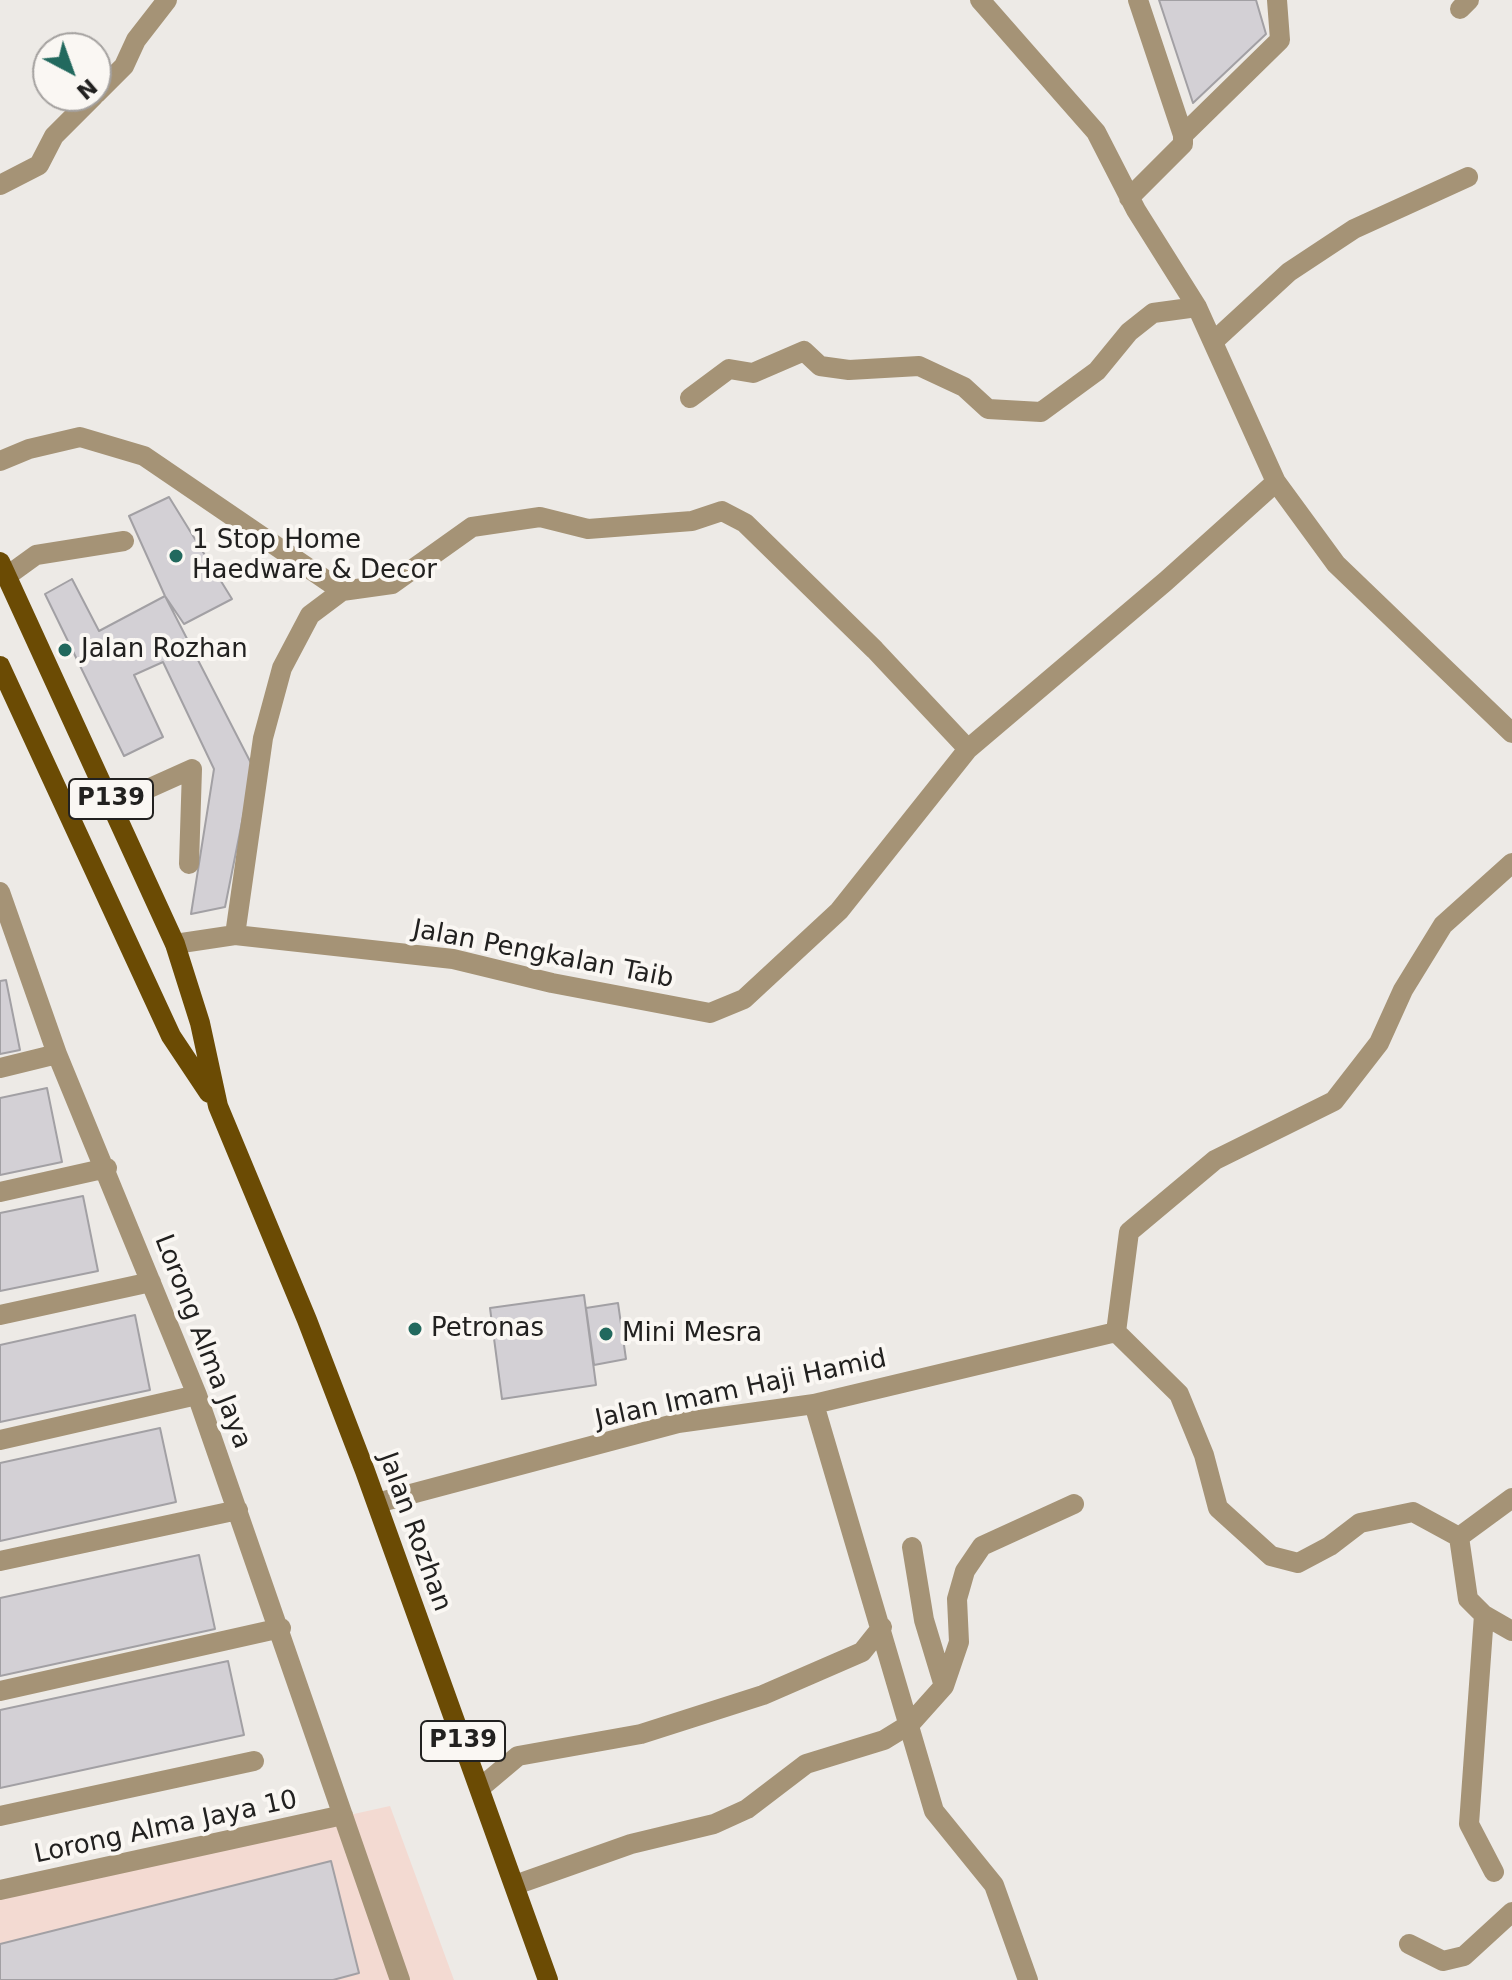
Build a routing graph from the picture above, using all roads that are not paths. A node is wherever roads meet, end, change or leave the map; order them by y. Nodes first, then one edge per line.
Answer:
1 (167, 0) edge
2 (980, 0) edge
3 (1138, 0) edge
4 (1277, 0) edge
5 (112, 78) edge
6 (78, 112) edge
7 (1183, 135) junction
8 (1468, 177) dead end
9 (0, 185) edge
10 (1129, 198) junction
11 (1197, 307) junction
12 (1214, 341) junction
13 (690, 398) dead end
14 (0, 461) edge
15 (1276, 482) junction
16 (124, 541) dead end
17 (3, 569) edge
18 (342, 591) junction
19 (0, 666) edge
20 (1512, 733) edge
21 (968, 749) junction
22 (114, 804) junction
23 (1512, 863) edge
24 (189, 864) dead end
25 (0, 892) edge
26 (235, 935) junction
27 (9, 943) edge
28 (175, 944) junction
29 (57, 1054) junction
30 (0, 1068) edge
31 (218, 1106) junction
32 (107, 1168) junction
33 (0, 1192) edge
34 (151, 1282) junction
35 (0, 1315) edge
36 (1116, 1332) junction
37 (197, 1395) junction
38 (814, 1404) junction
39 (0, 1440) edge
40 (1512, 1498) edge
41 (377, 1503) junction
42 (1074, 1504) dead end
43 (238, 1510) junction
44 (1459, 1537) junction
45 (912, 1547) dead end
46 (0, 1561) edge
47 (1484, 1615) junction
48 (882, 1627) junction
49 (281, 1628) junction
50 (1512, 1631) edge
51 (944, 1686) junction
52 (0, 1691) edge
53 (910, 1724) junction
54 (254, 1761) dead end
55 (480, 1788) junction
56 (343, 1815) junction
57 (0, 1816) edge
58 (1494, 1872) dead end
59 (515, 1885) junction
60 (0, 1890) edge
61 (1512, 1912) edge
62 (1409, 1944) dead end
63 (400, 1980) edge
64 (548, 1980) edge
65 (1028, 1980) edge

1 - 5 street
2 - 10 street
3 - 7 street
4 - 7 street
6 - 9 street
7 - 10 street
8 - 12 street
10 - 11 street
11 - 12 street
11 - 13 street
12 - 15 street
14 - 18 street
15 - 20 street
15 - 21 street
16 - 17 street
17 - 22 main road, Jalan Rozhan / P139
18 - 21 street
18 - 26 street
19 - 31 main road, Jalan Rozhan / P139
21 - 26 street, Jalan Pengkalan Taib
22 - 24 street
22 - 28 main road, Jalan Rozhan / P139
23 - 36 street
25 - 27 street, Lorong Alma Jaya
26 - 28 street, Jalan Pengkalan Taib
27 - 29 street, Lorong Alma Jaya
28 - 31 main road, Jalan Rozhan / P139
29 - 30 street
29 - 32 street, Lorong Alma Jaya
31 - 41 main road, Jalan Rozhan / P139
32 - 33 street
32 - 34 street, Lorong Alma Jaya
34 - 35 street
34 - 37 street, Lorong Alma Jaya
36 - 38 street, Jalan Imam Haji Hamid
36 - 44 street
37 - 39 street
37 - 43 street, Lorong Alma Jaya
38 - 41 street, Jalan Imam Haji Hamid
38 - 48 street
40 - 44 street
41 - 55 main road, Jalan Rozhan / P139
42 - 51 street
43 - 46 street
43 - 49 street, Lorong Alma Jaya
44 - 47 street
45 - 51 street
47 - 50 street
47 - 58 street
48 - 53 street
48 - 55 street
49 - 52 street
49 - 56 street, Lorong Alma Jaya
51 - 53 street
53 - 59 street
53 - 65 street
54 - 57 street, Lorong Alma Jaya 10
55 - 59 main road, Jalan Rozhan / P139
56 - 60 street, Lorong Alma Jaya 10
56 - 63 street
59 - 64 main road, Jalan Rozhan / P139
61 - 62 street

